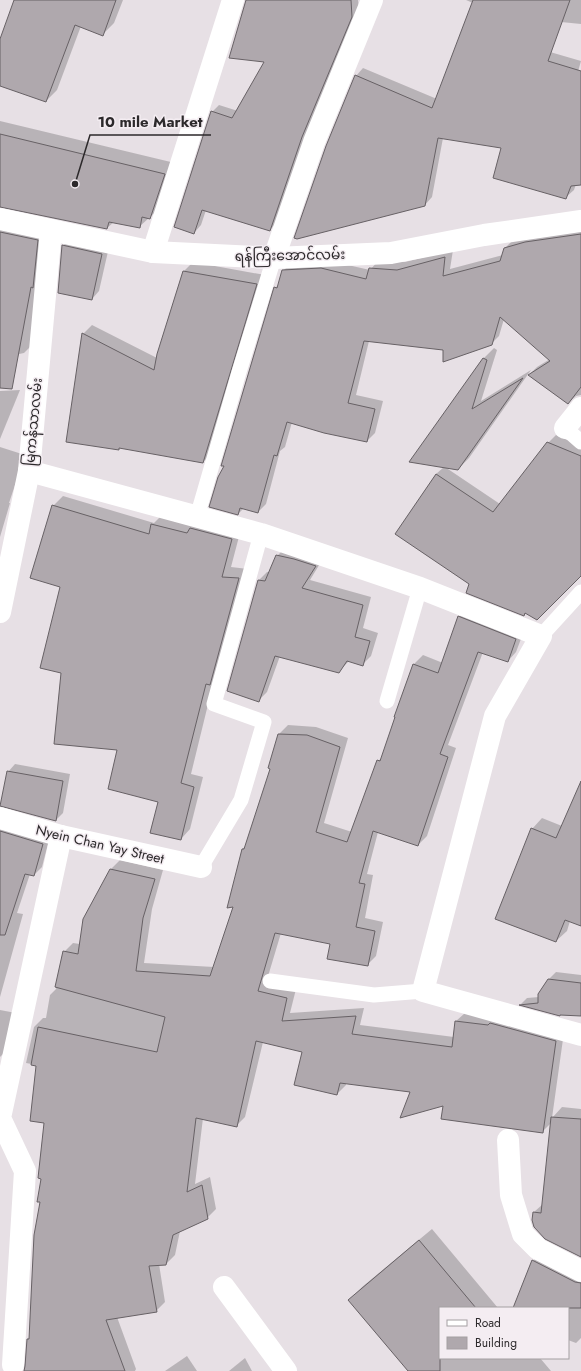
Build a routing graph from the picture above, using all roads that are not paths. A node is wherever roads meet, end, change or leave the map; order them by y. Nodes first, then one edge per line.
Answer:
1 (233, 0) edge
2 (372, 0) edge
3 (0, 219) edge
4 (581, 221) edge
5 (50, 230) junction
6 (153, 252) junction
7 (274, 258) junction
8 (581, 408) edge
9 (565, 428) joint
10 (581, 442) edge
11 (29, 471) junction
12 (197, 517) junction
13 (261, 534) junction
14 (420, 588) junction
15 (581, 592) edge
16 (0, 612) edge
17 (541, 636) junction
18 (387, 701) dead end
19 (0, 818) edge
20 (60, 836) junction
21 (201, 867) joint
22 (270, 981) dead end
23 (423, 991) junction
24 (581, 1035) edge
25 (508, 1140) dead end
26 (581, 1271) edge
27 (224, 1287) dead end
28 (13, 1365) dead end
29 (286, 1371) edge

1 - 6 street
2 - 7 street
3 - 5 street, ရန်ကြီးအောင်လမ်း
4 - 7 street, ရန်ကြီးအောင်လမ်း
5 - 6 street, ရန်ကြီးအောင်လမ်း
5 - 11 street, မြကန်သာလမ်း
6 - 7 street, ရန်ကြီးအောင်လမ်း
7 - 12 lane
8 - 9 street
9 - 10 lane
11 - 12 street
11 - 16 street, မြကန်သာလမ်း
12 - 13 street
13 - 14 street
13 - 21 lane
14 - 17 street
14 - 18 lane
15 - 17 lane
17 - 23 street
19 - 20 street, Nyein Chan Yay Street
20 - 21 street, Nyein Chan Yay Street
20 - 28 street
22 - 23 lane
23 - 24 street
25 - 26 street
27 - 29 street

